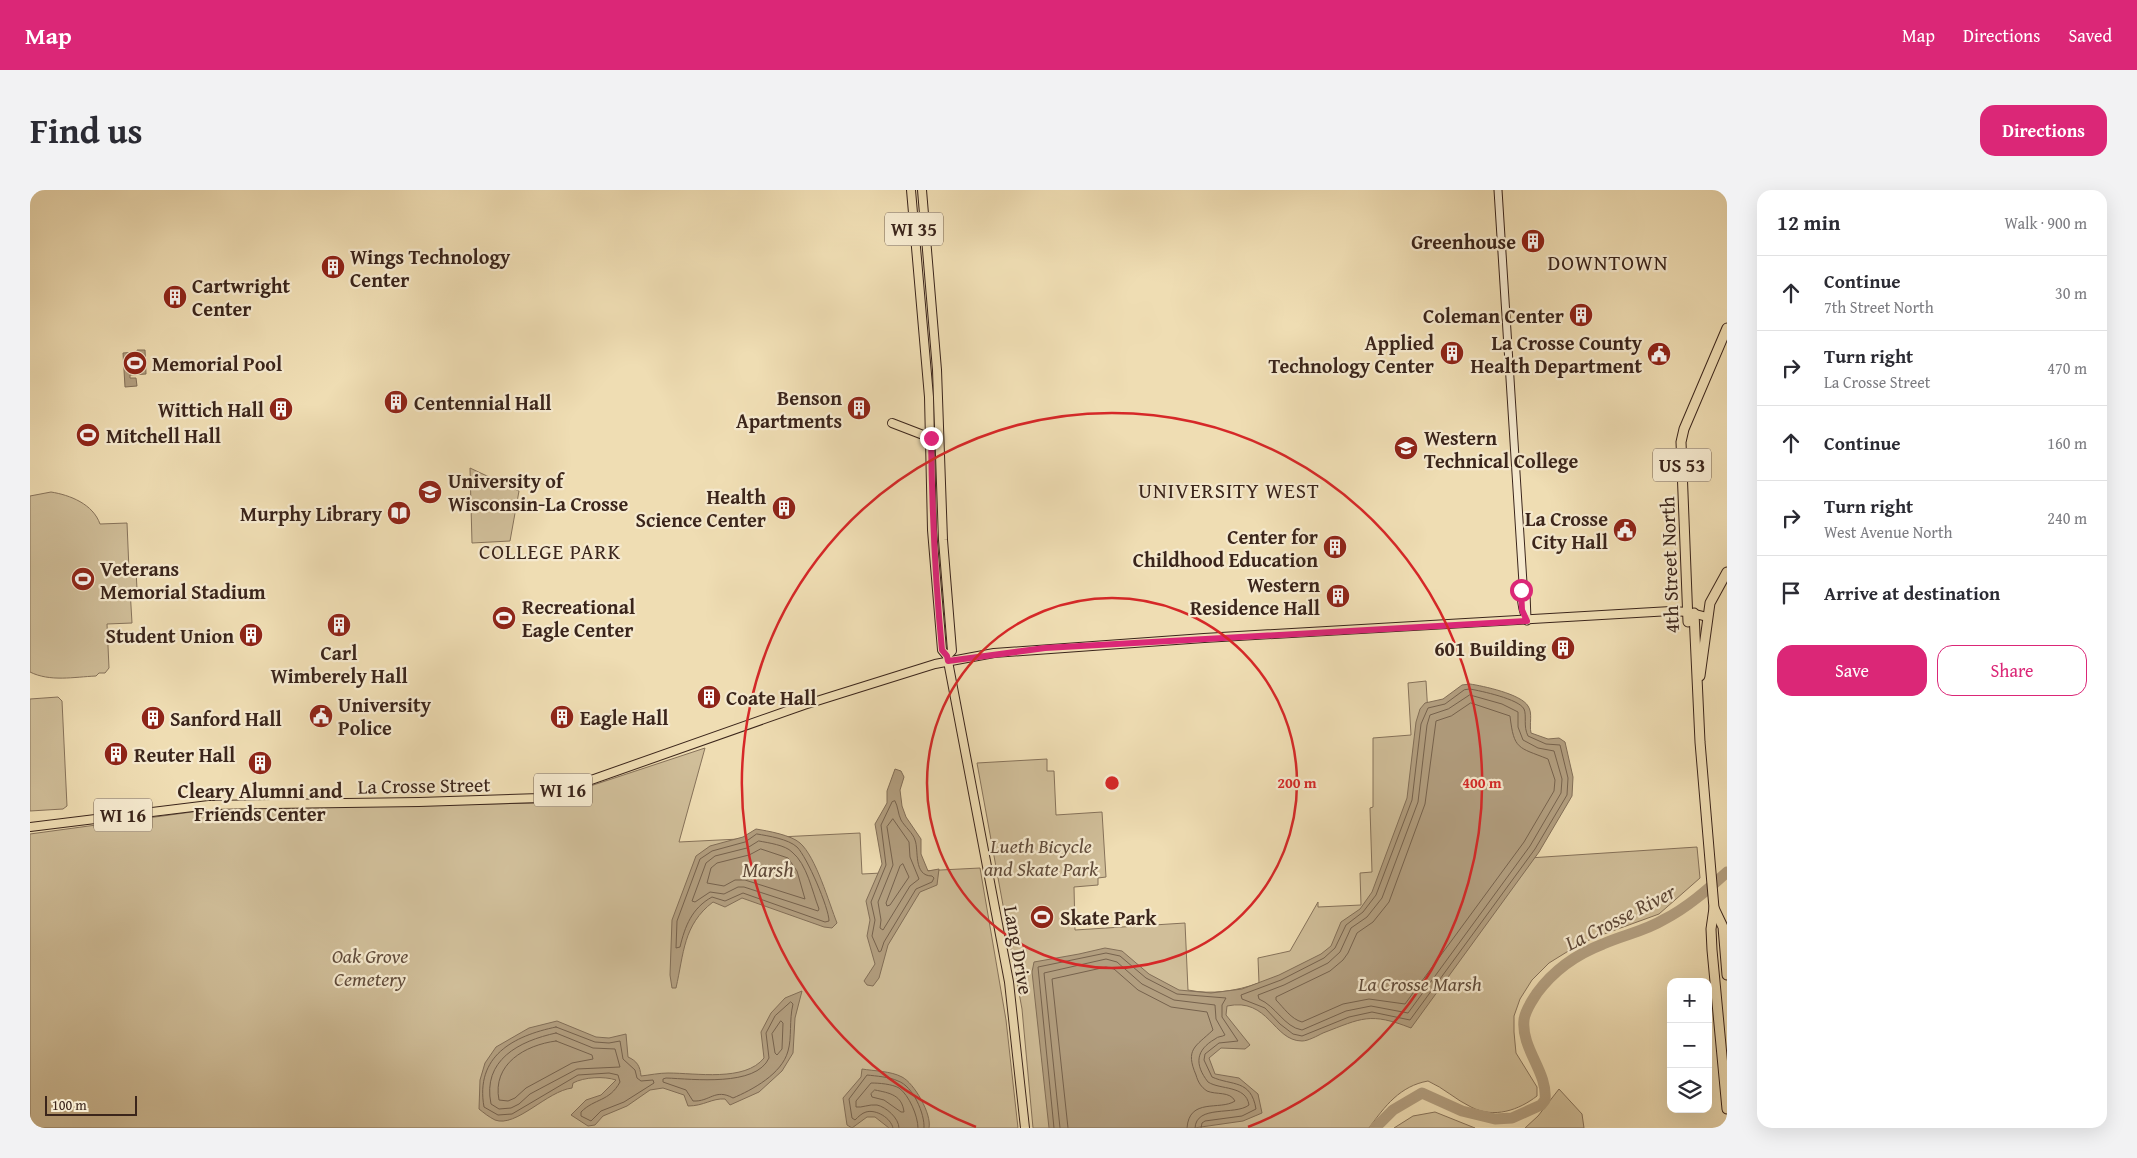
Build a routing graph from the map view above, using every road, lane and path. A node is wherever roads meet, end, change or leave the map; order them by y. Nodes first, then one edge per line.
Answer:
1 (911, 190) edge
2 (922, 190) edge
3 (1498, 190) edge
4 (1727, 328) edge
5 (892, 424) dead end
6 (931, 438) junction
7 (1727, 572) edge
8 (1691, 613) junction
9 (1707, 617) junction
10 (1527, 621) junction
11 (948, 658) junction
12 (1697, 689) junction
13 (30, 827) edge
14 (1714, 908) junction
15 (1727, 975) edge
16 (1727, 1109) edge
17 (1025, 1128) edge

1 - 6 main road, WI 35
2 - 11 main road, WI 35
3 - 10 main road
4 - 8 highway, 4th Street North / US 53
5 - 6 main road
6 - 11 main road, WI 35
7 - 9 highway, US 53
8 - 9 main road
8 - 10 main road
8 - 12 highway, US 53
9 - 12 highway, US 53
10 - 11 main road, WI 16
11 - 13 main road, La Crosse Street / WI 16
11 - 17 main road, Lang Drive / WI 35
12 - 14 highway, US 53
14 - 15 highway, US 53
14 - 16 highway, US 53

